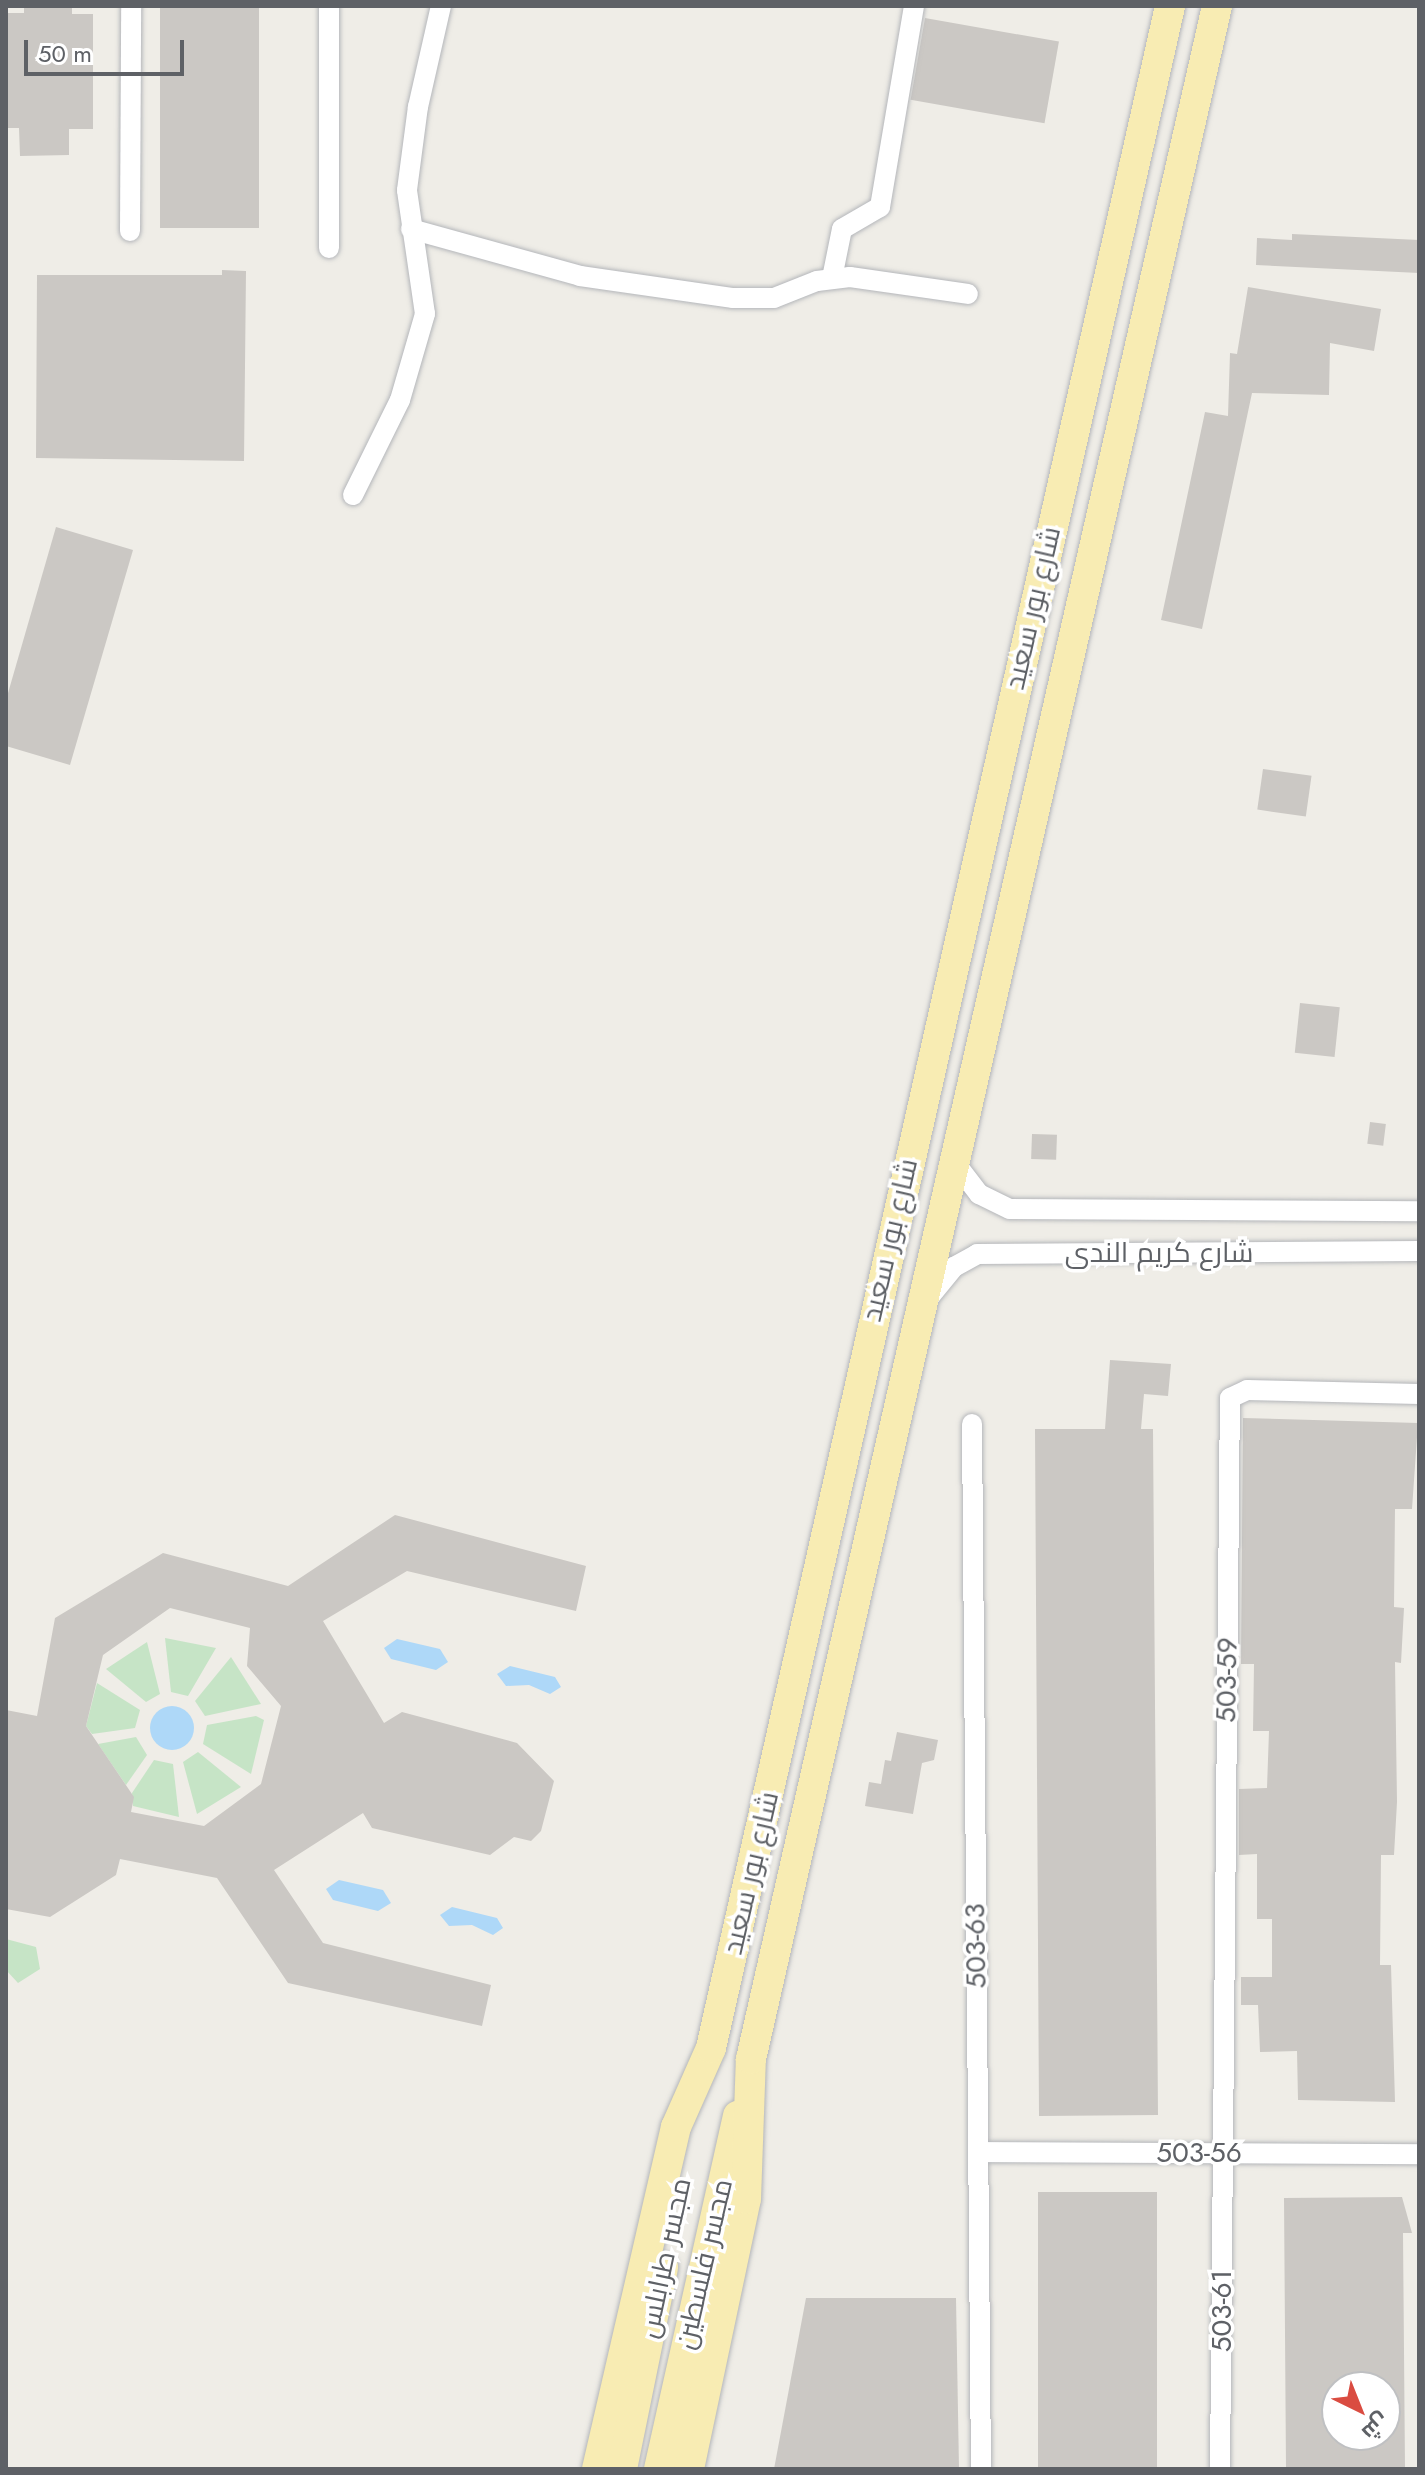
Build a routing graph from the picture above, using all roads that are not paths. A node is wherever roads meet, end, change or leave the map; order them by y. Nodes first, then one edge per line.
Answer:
1 (131, 6) edge
2 (329, 6) edge
3 (441, 6) edge
4 (914, 6) edge
5 (1170, 6) edge
6 (1217, 6) edge
7 (411, 229) junction
8 (130, 231) dead end
9 (329, 248) dead end
10 (832, 278) junction
11 (968, 294) dead end
12 (353, 495) dead end
13 (953, 1160) junction
14 (1419, 1211) edge
15 (1419, 1251) edge
16 (921, 1306) junction
17 (1419, 1394) edge
18 (972, 1424) dead end
19 (711, 2048) junction
20 (751, 2059) junction
21 (978, 2152) junction
22 (1223, 2153) junction
23 (1419, 2154) edge
24 (597, 2469) edge
25 (622, 2469) edge
26 (659, 2469) edge
27 (689, 2469) edge
28 (981, 2469) edge
29 (1220, 2469) edge

1 - 8 street
2 - 9 street
3 - 7 street
4 - 10 street
5 - 19 main road, شارع بور سعيد
6 - 13 main road, شارع بور سعيد
7 - 10 street
7 - 12 street
10 - 11 street
13 - 14 street, شارع كريم الندى
13 - 16 main road, شارع بور سعيد
15 - 16 street, شارع كريم الندى
16 - 20 main road, شارع بور سعيد
17 - 22 street, 503-59
18 - 21 street, 503-63
19 - 24 main road, شارع بور سعيد
19 - 25 main road, مجسر طرابلس
20 - 26 main road, مجسر فلسطين
20 - 27 main road, شارع بور سعيد
21 - 22 street, 503-56
21 - 28 street, 503-63
22 - 23 street, 503-56
22 - 29 street, 503-61

